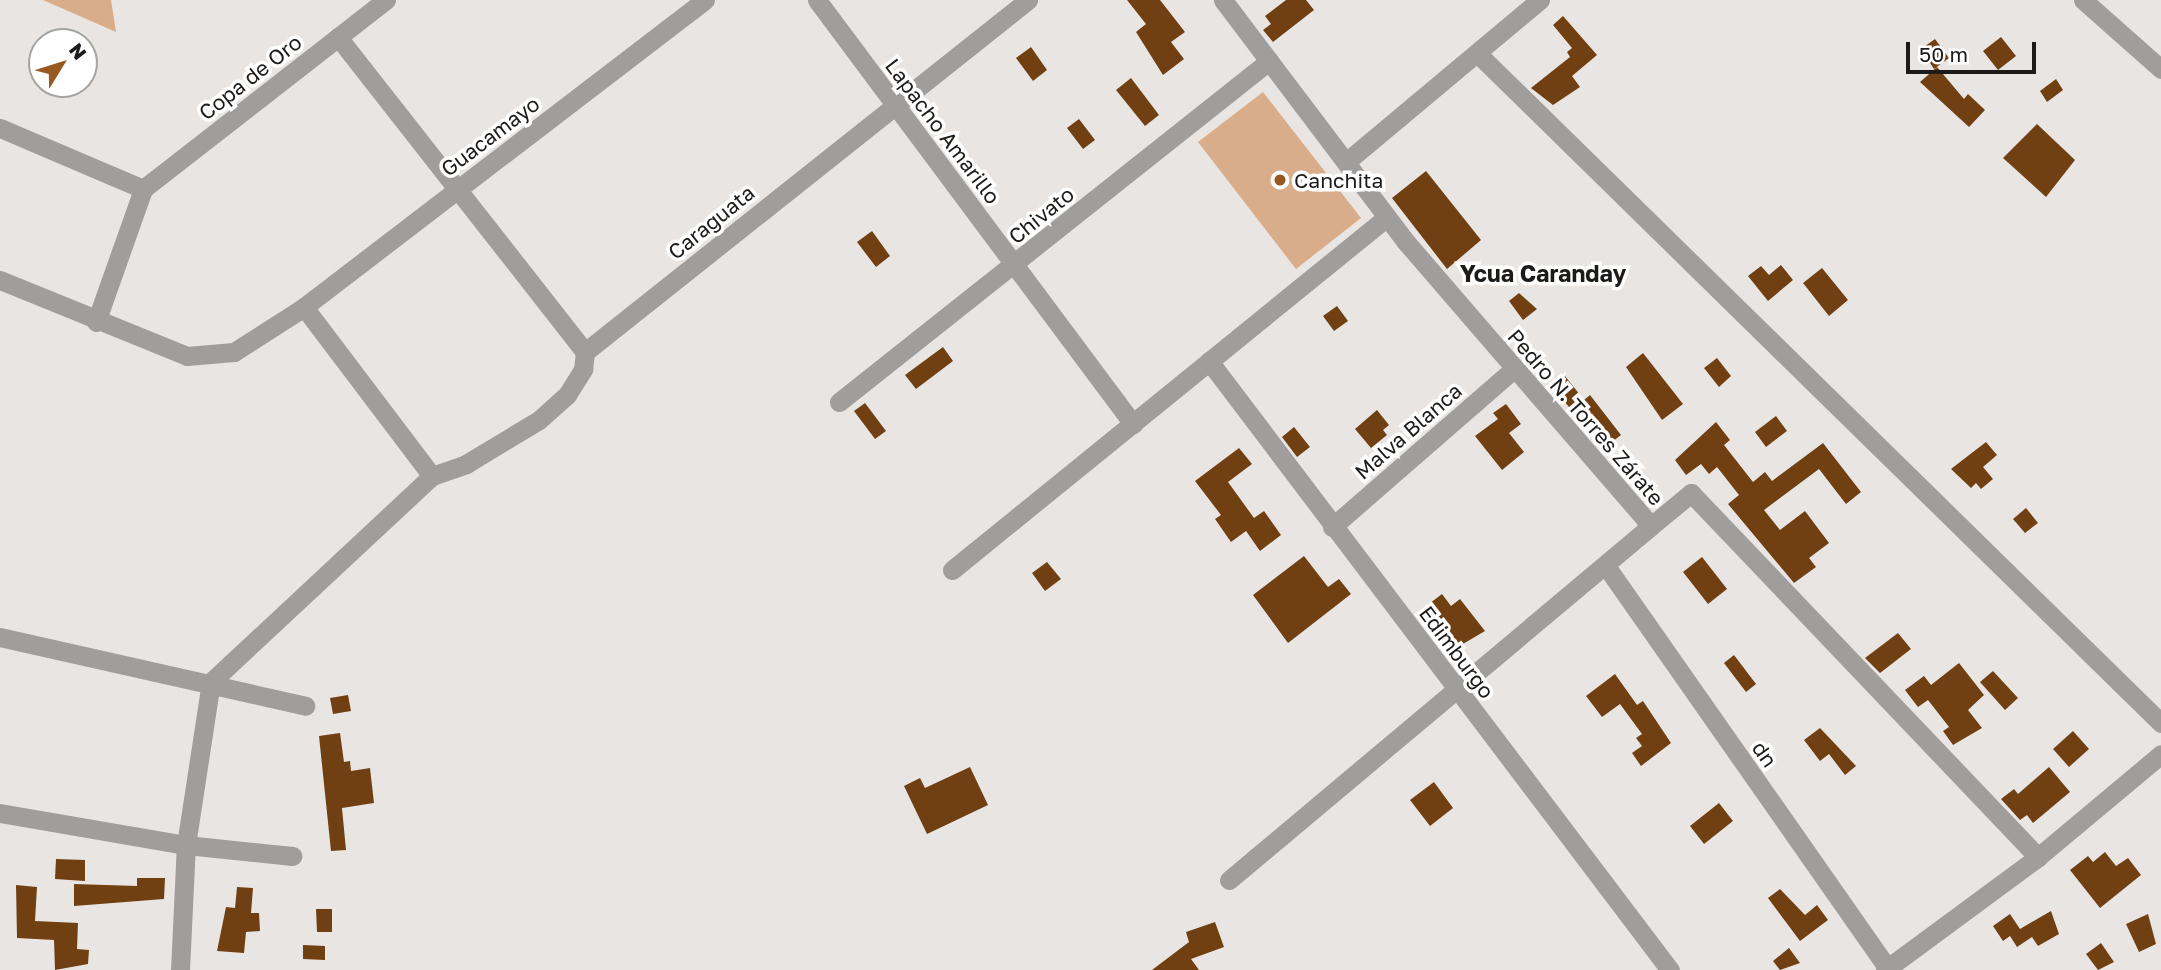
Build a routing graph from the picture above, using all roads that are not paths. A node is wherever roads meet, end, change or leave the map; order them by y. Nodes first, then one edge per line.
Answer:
1 (386, 0) edge
2 (705, 0) edge
3 (817, 0) edge
4 (1028, 0) edge
5 (1223, 0) edge
6 (1540, 0) edge
7 (2083, 0) edge
8 (338, 37) junction
9 (1478, 54) junction
10 (1269, 61) junction
11 (2161, 69) edge
12 (895, 104) junction
13 (0, 128) edge
14 (1346, 162) junction
15 (143, 189) junction
16 (458, 189) junction
17 (1387, 217) junction
18 (1015, 265) junction
19 (0, 280) edge
20 (304, 307) junction
21 (96, 321) junction
22 (585, 352) junction
23 (1209, 361) junction
24 (1514, 369) junction
25 (839, 402) dead end
26 (1133, 424) junction
27 (432, 476) junction
28 (1651, 526) junction
29 (1332, 527) junction
30 (1605, 566) junction
31 (952, 570) dead end
32 (0, 637) edge
33 (211, 682) junction
34 (1458, 691) junction
35 (305, 706) dead end
36 (2161, 723) edge
37 (2161, 754) edge
38 (0, 813) edge
39 (186, 845) junction
40 (292, 856) dead end
41 (2038, 858) junction
42 (1229, 880) dead end
43 (1887, 969) edge
44 (180, 970) edge
45 (1670, 970) edge

1 - 8 street, Copa de Oro
2 - 16 street, Guacamayo
3 - 12 street, Lapacho Amarillo
4 - 12 street, Caraguata
5 - 10 street, Pedro N. Torres Zárate
6 - 9 street
7 - 11 street
8 - 15 street, Copa de Oro
8 - 16 street
9 - 14 street
9 - 36 street
10 - 14 street, Pedro N. Torres Zárate
10 - 18 street, Chivato
12 - 18 street, Lapacho Amarillo
12 - 22 street, Caraguata
13 - 15 street
14 - 17 street, Pedro N. Torres Zárate
15 - 21 street
16 - 20 street, Guacamayo
16 - 22 street
17 - 23 street
17 - 24 street, Pedro N. Torres Zárate
18 - 25 street, Chivato
18 - 26 street, Lapacho Amarillo
19 - 21 street, Guacamayo
20 - 21 street, Guacamayo
20 - 27 street
22 - 27 street
23 - 26 street
23 - 29 street, Edimburgo
24 - 28 street, Pedro N. Torres Zárate
24 - 29 street, Malva Blanca
26 - 31 street
27 - 33 street
28 - 30 street
28 - 41 street, Pedro N. Torres Zárate
29 - 34 street, Edimburgo
30 - 34 street
30 - 43 street, dn
32 - 33 street
33 - 35 street
33 - 39 street
34 - 42 street
34 - 45 street, Edimburgo
37 - 41 street
38 - 39 street
39 - 40 street
39 - 44 street
41 - 43 street

